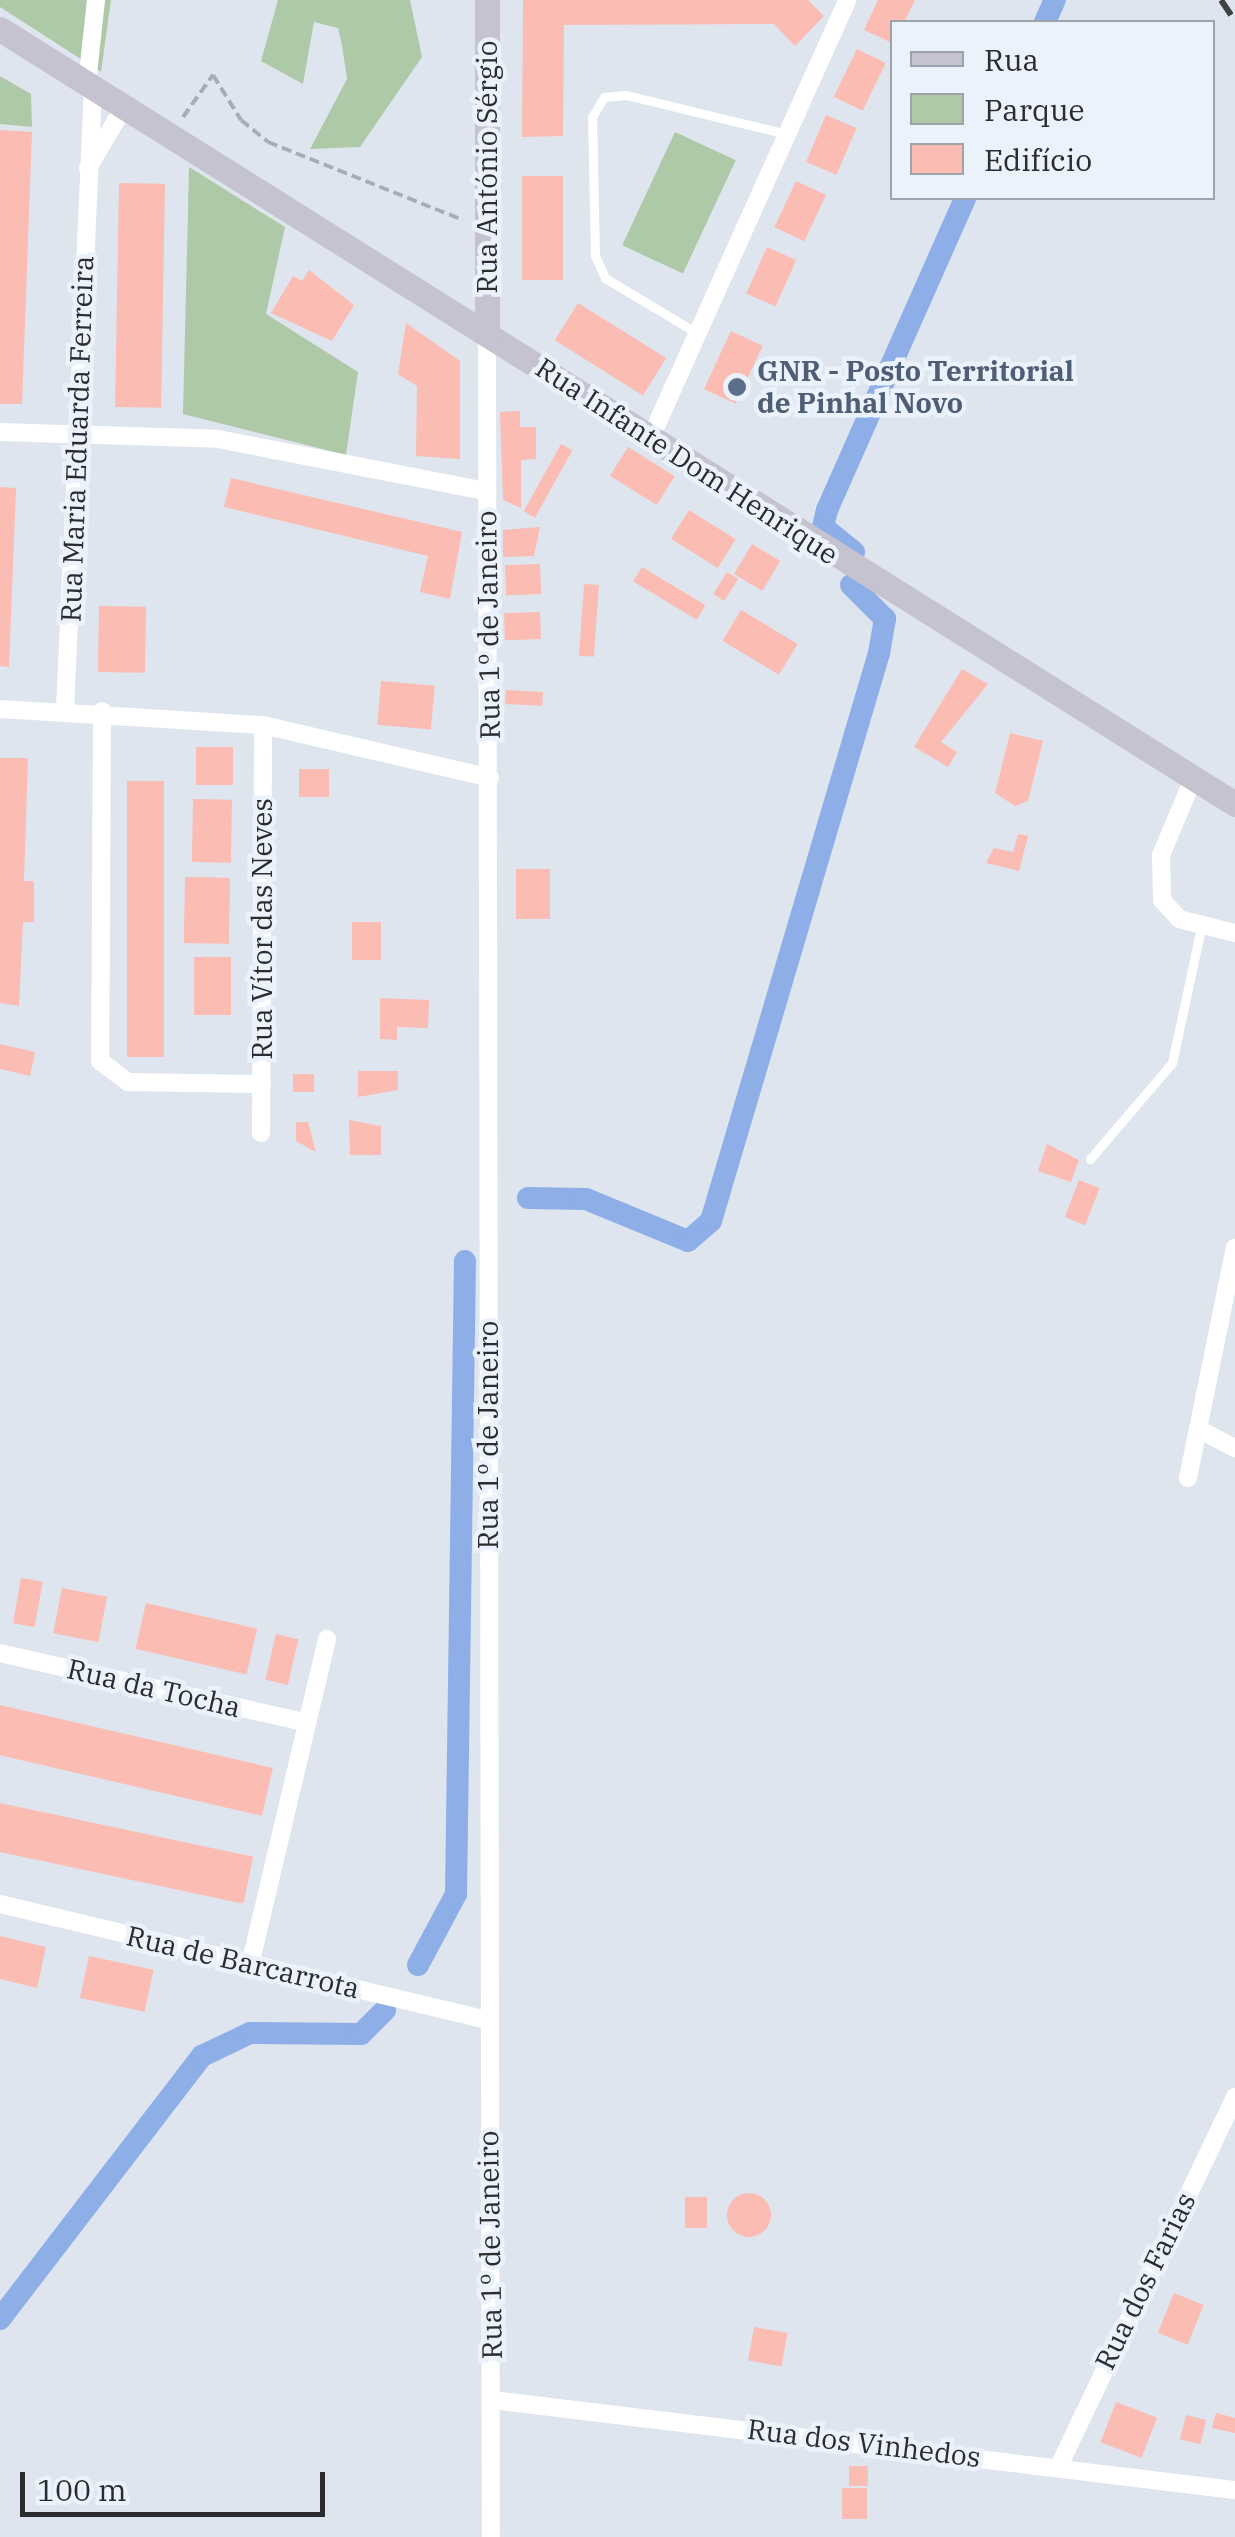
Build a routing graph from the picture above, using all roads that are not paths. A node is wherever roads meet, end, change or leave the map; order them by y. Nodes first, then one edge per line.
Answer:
1 (96, 0) edge
2 (488, 0) edge
3 (840, 3) edge
4 (0, 29) edge
5 (90, 86) junction
6 (124, 107) junction
7 (788, 134) junction
8 (88, 168) junction
9 (488, 334) junction
10 (699, 334) junction
11 (0, 432) edge
12 (78, 432) junction
13 (650, 437) junction
14 (486, 491) junction
15 (0, 710) edge
16 (65, 710) junction
17 (102, 711) junction
18 (263, 725) junction
19 (1194, 777) junction
20 (490, 778) junction
21 (1235, 804) edge
22 (1200, 928) junction
23 (1235, 932) edge
24 (262, 1084) junction
25 (261, 1133) dead end
26 (1090, 1159) dead end
27 (1235, 1248) edge
28 (1232, 1275) edge
29 (1198, 1429) junction
30 (1235, 1448) edge
31 (1188, 1478) dead end
32 (327, 1639) dead end
33 (0, 1653) edge
34 (308, 1723) junction
35 (0, 1904) edge
36 (250, 1964) junction
37 (487, 2020) junction
38 (1235, 2096) edge
39 (493, 2400) junction
40 (1058, 2466) junction
41 (1235, 2490) edge
42 (491, 2537) edge

1 - 5 street, Rua Maria Eduarda Ferreira
2 - 9 main road, Rua António Sérgio
3 - 7 street
4 - 5 main road, Rua Infante Dom Henrique
5 - 6 main road, Rua Infante Dom Henrique
5 - 8 street, Rua Maria Eduarda Ferreira
6 - 8 street, Rua Maria Eduarda Ferreira
6 - 9 main road, Rua Infante Dom Henrique
7 - 10 street
7 - 10 lane
8 - 12 street, Rua Maria Eduarda Ferreira
9 - 13 main road, Rua Infante Dom Henrique
9 - 14 street, Rua 1º de Janeiro
10 - 13 street
11 - 12 street
12 - 14 street
12 - 16 street, Rua Maria Eduarda Ferreira
13 - 19 main road, Rua Infante Dom Henrique
14 - 20 street, Rua 1º de Janeiro
15 - 16 street
16 - 17 street
17 - 18 street
17 - 24 street
18 - 20 street
18 - 24 street, Rua Vítor das Neves
19 - 21 main road, Rua Infante Dom Henrique
19 - 22 street
20 - 37 street, Rua 1º de Janeiro
22 - 23 street
22 - 26 lane
24 - 25 street, Rua Vítor das Neves
27 - 28 street
28 - 29 street
29 - 30 street
29 - 31 street
32 - 34 street
33 - 34 street, Rua da Tocha
34 - 36 street
35 - 36 street, Rua de Barcarrota
36 - 37 street, Rua de Barcarrota
37 - 39 street, Rua 1º de Janeiro
38 - 40 street, Rua dos Farias
39 - 40 street, Rua dos Vinhedos
39 - 42 street, Rua 1º de Janeiro
40 - 41 street, Rua dos Vinhedos

